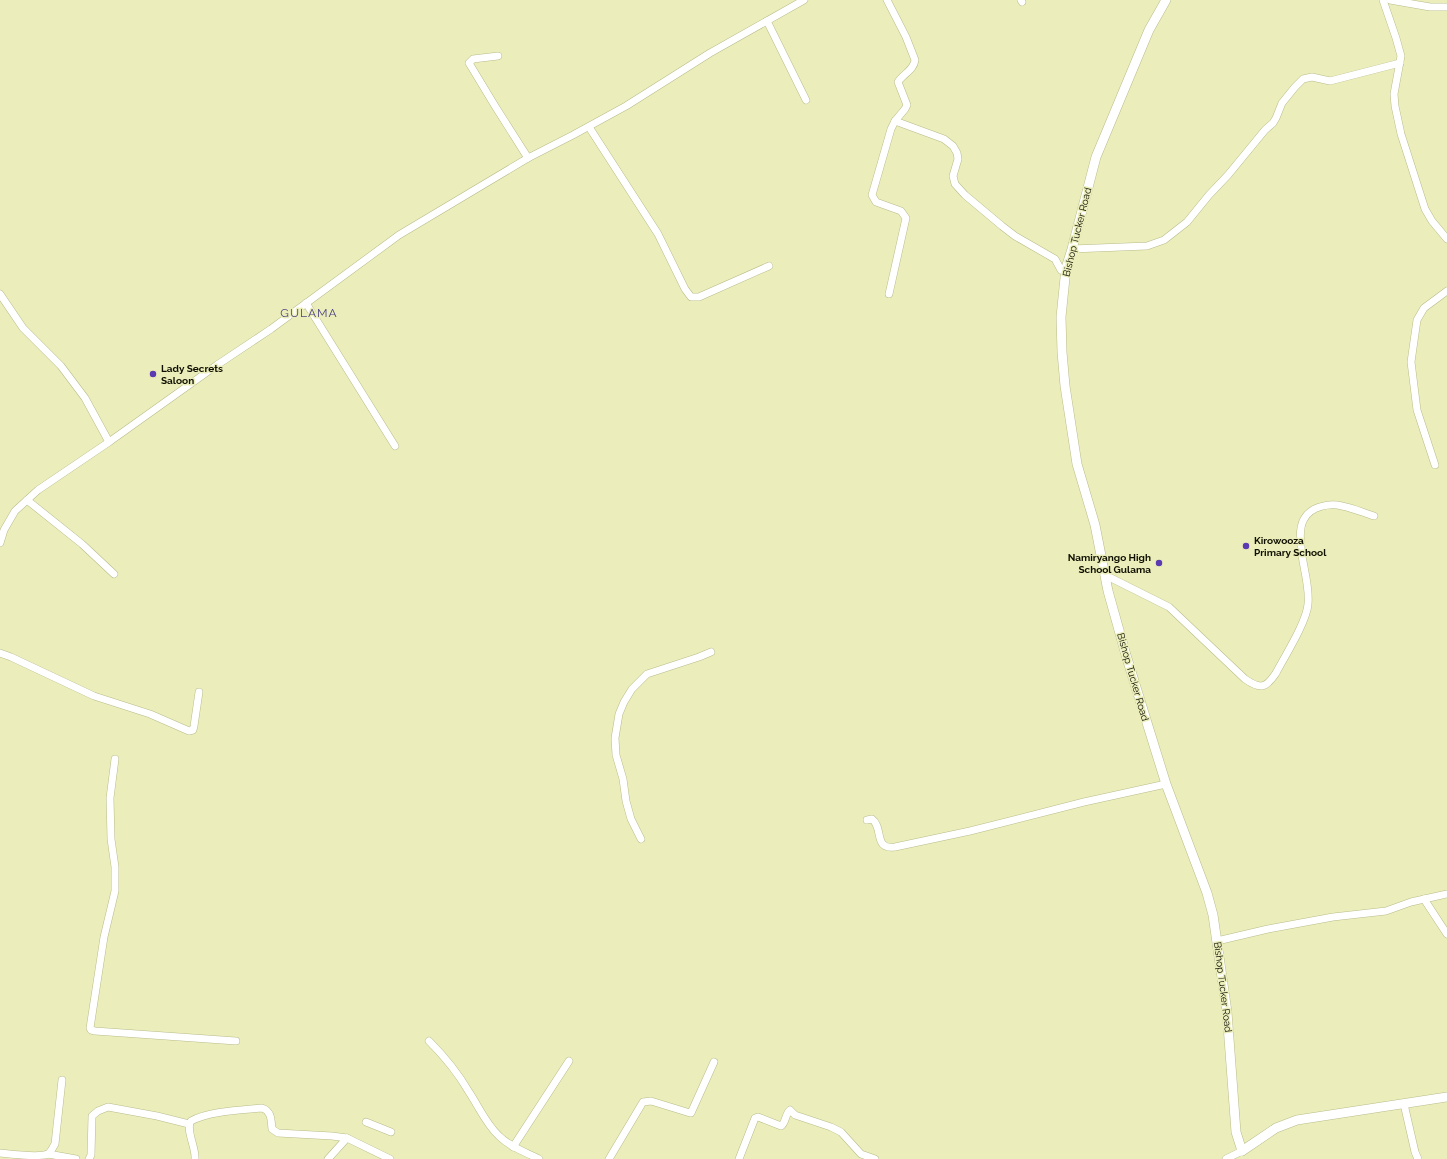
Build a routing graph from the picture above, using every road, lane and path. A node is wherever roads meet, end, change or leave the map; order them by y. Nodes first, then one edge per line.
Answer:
1 (804, 0) edge
2 (887, 0) edge
3 (1166, 0) edge
4 (1383, 0) edge
5 (1390, 0) edge
6 (1447, 7) edge
7 (767, 21) junction
8 (498, 56) dead end
9 (1400, 63) junction
10 (806, 100) dead end
11 (896, 121) junction
12 (589, 127) junction
13 (528, 158) junction
14 (1447, 239) edge
15 (1072, 249) junction
16 (769, 266) dead end
17 (1061, 270) dead end
18 (1447, 291) edge
19 (0, 294) edge
20 (889, 294) dead end
21 (306, 303) junction
22 (110, 442) junction
23 (396, 446) dead end
24 (1435, 465) dead end
25 (27, 500) junction
26 (1374, 516) dead end
27 (0, 543) edge
28 (114, 574) dead end
29 (1105, 575) junction
30 (711, 652) dead end
31 (0, 653) edge
32 (199, 692) dead end
33 (115, 759) dead end
34 (1166, 784) junction
35 (867, 820) dead end
36 (641, 839) dead end
37 (1447, 894) edge
38 (1424, 899) junction
39 (1447, 934) edge
40 (1217, 941) junction
41 (236, 1041) dead end
42 (429, 1041) dead end
43 (569, 1061) dead end
44 (714, 1062) dead end
45 (62, 1080) dead end
46 (1447, 1097) edge
47 (1404, 1104) junction
48 (366, 1122) dead end
49 (189, 1124) junction
50 (391, 1132) dead end
51 (347, 1138) junction
52 (514, 1147) junction
53 (0, 1153) edge
54 (48, 1154) junction
55 (1241, 1155) edge
56 (76, 1159) edge
57 (89, 1159) edge
58 (195, 1159) edge
59 (328, 1159) edge
60 (390, 1159) edge
61 (539, 1159) edge
62 (609, 1159) edge
63 (739, 1159) edge
64 (875, 1159) edge
65 (1226, 1159) edge
66 (1418, 1159) edge

1 - 7 street
2 - 11 street
3 - 15 main road, Bishop Tucker Road
4 - 9 street
5 - 6 street
7 - 10 street
7 - 12 street
8 - 13 street
9 - 14 street
9 - 15 street
11 - 17 street
11 - 20 street
12 - 13 street
12 - 16 street
13 - 21 street
15 - 29 main road, Bishop Tucker Road
18 - 24 street
19 - 22 street
21 - 22 street
21 - 23 street
22 - 25 street
25 - 27 street
25 - 28 street
26 - 29 street
29 - 34 main road, Bishop Tucker Road
30 - 36 street
31 - 32 street
33 - 41 street
34 - 35 street
34 - 40 main road, Bishop Tucker Road
37 - 38 street
38 - 39 street
38 - 40 street
40 - 55 main road, Bishop Tucker Road
42 - 52 street
43 - 52 street
44 - 62 street
45 - 54 street
46 - 47 main road
47 - 55 main road
47 - 66 street
48 - 50 street
49 - 51 street
49 - 57 street
49 - 58 street
51 - 59 street
51 - 60 street
52 - 61 street
53 - 54 street
54 - 56 street
55 - 65 street
63 - 64 street

